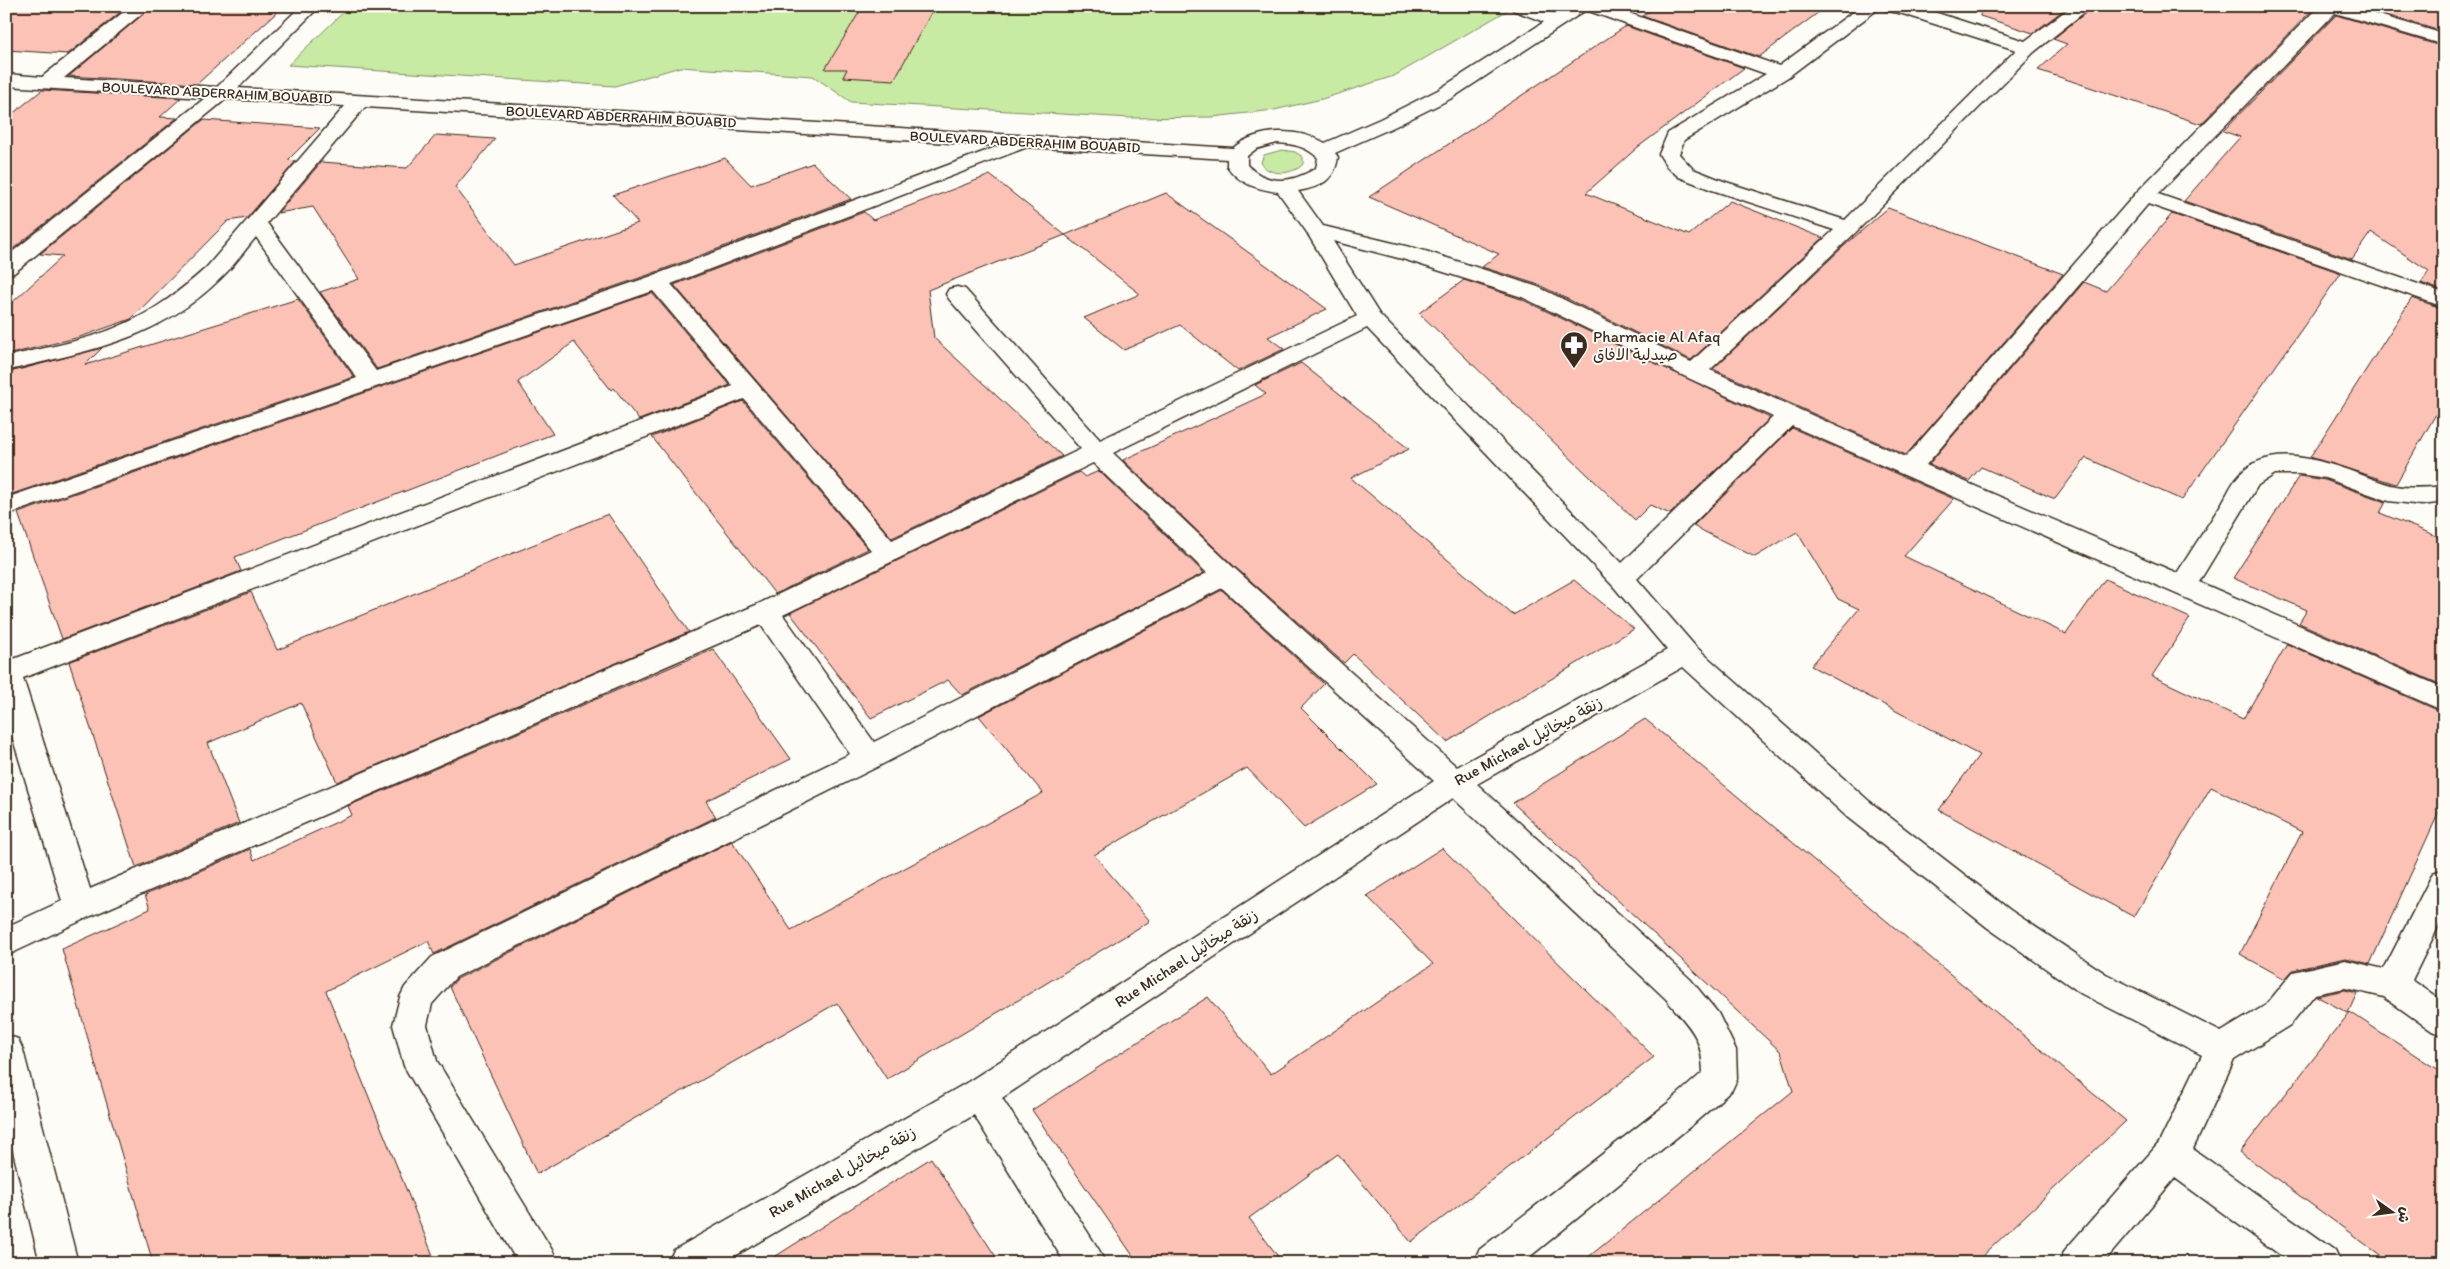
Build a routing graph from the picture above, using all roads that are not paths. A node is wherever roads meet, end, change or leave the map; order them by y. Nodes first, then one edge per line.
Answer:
1 (142, 6) edge
2 (311, 6) edge
3 (1519, 6) edge
4 (1580, 6) edge
5 (1592, 6) edge
6 (1873, 6) edge
7 (1890, 6) edge
8 (2083, 6) edge
9 (2330, 7) edge
10 (1557, 21) junction
11 (2444, 40) edge
12 (2028, 48) junction
13 (1781, 73) junction
14 (15, 80) edge
15 (47, 82) junction
16 (222, 93) junction
17 (6, 94) edge
18 (360, 101) junction
19 (1029, 142) junction
20 (1324, 150) junction
21 (1236, 154) junction
22 (1284, 186) junction
23 (2144, 196) junction
24 (257, 224) junction
25 (1849, 228) junction
26 (1316, 230) junction
27 (6, 268) edge
28 (657, 282) junction
29 (957, 294) dead end
30 (2444, 300) edge
31 (1370, 318) junction
32 (6, 364) edge
33 (1694, 372) junction
34 (371, 381) junction
35 (747, 389) junction
36 (1789, 415) junction
37 (1097, 452) junction
38 (1910, 468) junction
39 (2444, 494) edge
40 (6, 507) edge
41 (888, 553) junction
42 (1225, 575) junction
43 (1622, 579) junction
44 (2183, 586) junction
45 (766, 612) junction
46 (1685, 653) junction
47 (7, 671) edge
48 (2444, 700) edge
49 (869, 758) junction
50 (1455, 782) junction
51 (2444, 882) edge
52 (80, 907) junction
53 (6, 942) edge
54 (2393, 985) junction
55 (2444, 1021) edge
56 (2222, 1049) junction
57 (6, 1050) edge
58 (980, 1093) junction
59 (2172, 1155) junction
60 (59, 1263) edge
61 (539, 1263) edge
62 (687, 1263) edge
63 (1086, 1263) edge
64 (1492, 1263) edge
65 (2078, 1263) edge
66 (2322, 1263) edge

1 - 15 street
2 - 16 street
3 - 10 street
4 - 10 street
5 - 13 street
6 - 13 street
7 - 12 street
8 - 12 street
9 - 11 street
9 - 23 street
10 - 20 street
12 - 25 street
13 - 25 street
14 - 15 street, BOULEVARD ABDERRAHIM BOUABID
14 - 17 street
15 - 16 street, BOULEVARD ABDERRAHIM BOUABID
16 - 18 street, BOULEVARD ABDERRAHIM BOUABID
16 - 27 street
18 - 19 street, BOULEVARD ABDERRAHIM BOUABID
18 - 24 street
19 - 21 street, BOULEVARD ABDERRAHIM BOUABID
19 - 28 street
20 - 21 street
20 - 22 street
21 - 22 street
22 - 26 street
23 - 30 street
23 - 38 street
24 - 32 street
24 - 34 street
25 - 33 street
26 - 31 street
26 - 33 street
28 - 34 street
28 - 35 street
29 - 37 street
31 - 37 street
31 - 43 street
33 - 36 street
34 - 40 street
35 - 41 street
35 - 47 street
36 - 38 street
36 - 43 street
37 - 41 street
37 - 42 street
38 - 44 street
39 - 44 street
41 - 45 street
42 - 49 street
42 - 50 street
43 - 46 street
44 - 48 street
45 - 49 street
45 - 52 street
46 - 50 street, Rue Michael زنقة ميخائيل
46 - 56 street
47 - 52 street
49 - 61 street
50 - 58 street, Rue Michael زنقة ميخائيل
50 - 64 street
51 - 54 street
52 - 53 street
54 - 55 street
54 - 56 street
56 - 59 street
57 - 60 street
58 - 62 street, Rue Michael زنقة ميخائيل
58 - 63 street
59 - 65 street
59 - 66 street

